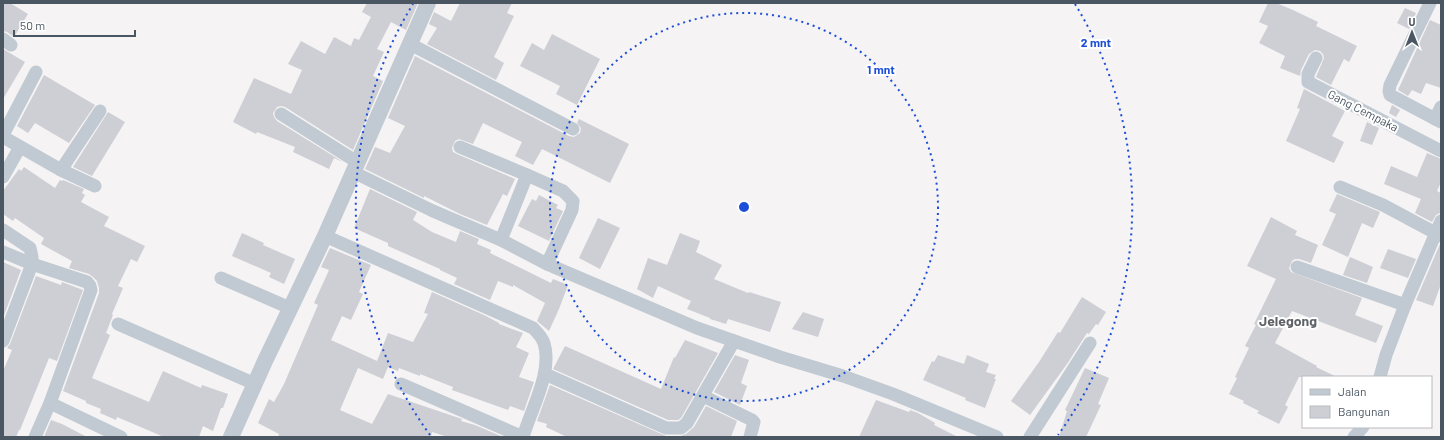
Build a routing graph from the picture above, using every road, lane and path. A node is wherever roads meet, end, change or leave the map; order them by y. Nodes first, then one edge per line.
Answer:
1 (428, 3) edge
2 (1430, 3) edge
3 (410, 44) junction
4 (1316, 58) dead end
5 (36, 72) dead end
6 (1441, 107) edge
7 (100, 111) dead end
8 (281, 114) dead end
9 (1438, 121) edge
10 (573, 129) dead end
11 (3, 136) edge
12 (20, 147) junction
13 (460, 147) dead end
14 (1441, 151) edge
15 (355, 167) junction
16 (61, 170) junction
17 (527, 175) junction
18 (3, 177) edge
19 (95, 186) dead end
20 (1340, 187) dead end
21 (1441, 221) edge
22 (3, 230) edge
23 (1438, 234) edge
24 (325, 236) junction
25 (501, 240) junction
26 (3, 252) edge
27 (32, 264) junction
28 (547, 264) junction
29 (1297, 267) dead end
30 (221, 278) dead end
31 (1405, 305) junction
32 (290, 308) junction
33 (118, 324) dead end
34 (3, 341) edge
35 (734, 341) junction
36 (1090, 344) dead end
37 (545, 374) junction
38 (1380, 376) edge
39 (255, 384) junction
40 (400, 384) dead end
41 (703, 396) junction
42 (50, 403) junction
43 (1362, 428) edge
44 (664, 432) edge
45 (114, 436) edge
46 (35, 437) edge
47 (232, 437) edge
48 (523, 437) edge
49 (750, 437) edge
50 (997, 437) edge
51 (1030, 437) edge
52 (1354, 437) edge

1 - 3 street
2 - 9 street
3 - 10 street
3 - 15 street
4 - 14 street, Gang Cempaka
5 - 11 street
6 - 9 street
7 - 16 street
8 - 15 street
11 - 12 street
12 - 16 street
12 - 18 street
13 - 17 street
15 - 24 street
15 - 25 street
16 - 19 street
17 - 25 street
17 - 28 street
20 - 23 street
21 - 23 street
22 - 27 street
23 - 31 street
24 - 32 street
24 - 37 street
25 - 28 street
26 - 27 street
27 - 34 street
27 - 42 street
28 - 35 street
29 - 31 street
30 - 32 street
31 - 38 street
32 - 39 street
33 - 39 street
35 - 41 street
35 - 50 street
36 - 51 street
37 - 44 street
37 - 48 street
39 - 47 street
40 - 48 street
41 - 44 street
41 - 49 street
42 - 45 street
42 - 46 street
43 - 52 street

